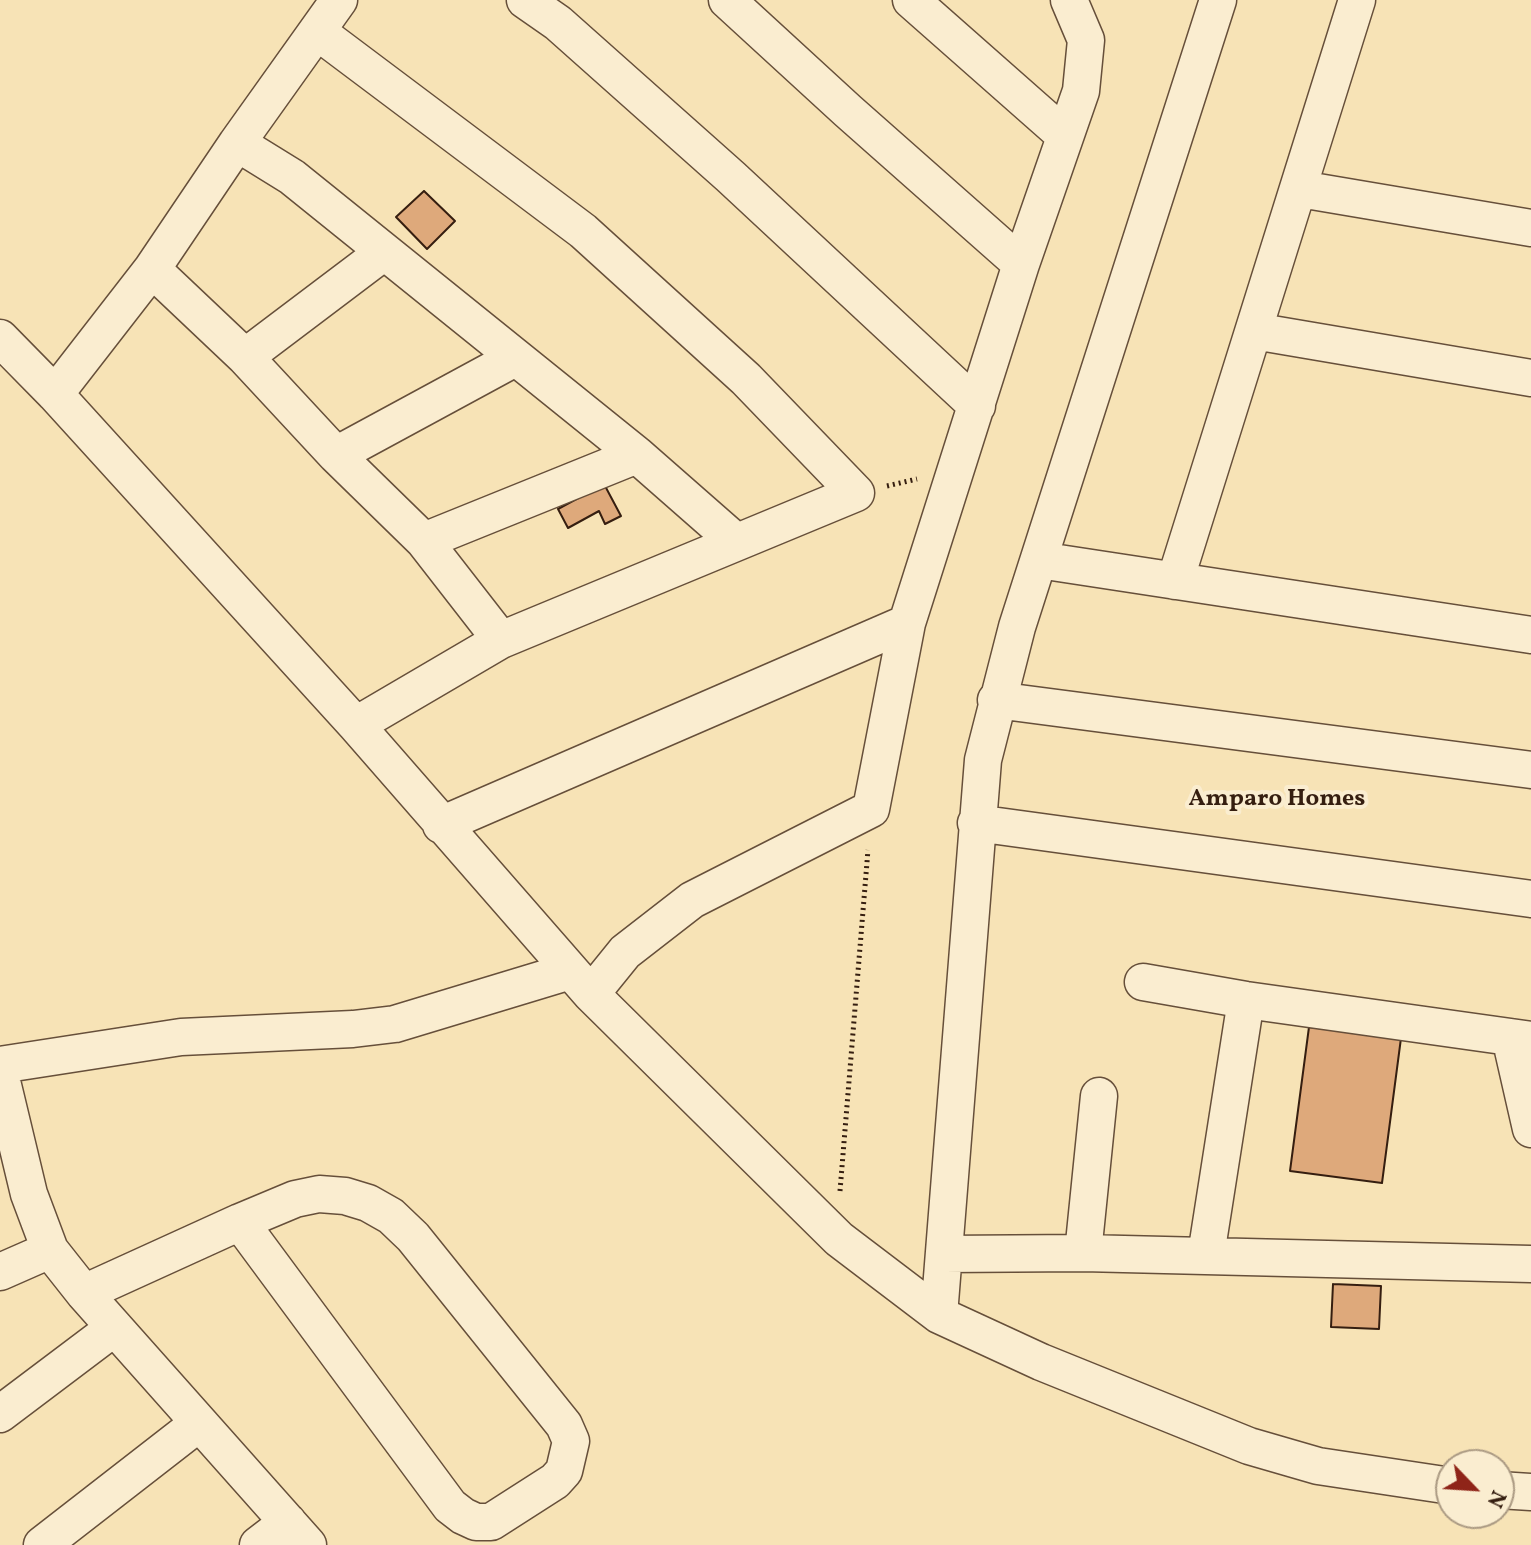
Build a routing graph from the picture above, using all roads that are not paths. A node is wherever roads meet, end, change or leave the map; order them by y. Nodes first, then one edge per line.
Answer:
1 (339, 0) edge
2 (525, 0) edge
3 (727, 0) edge
4 (911, 0) edge
5 (1069, 0) edge
6 (1218, 0) edge
7 (1357, 0) edge
8 (318, 32) junction
9 (1064, 135) junction
10 (237, 143) junction
11 (1300, 189) junction
12 (1531, 228) edge
13 (384, 252) junction
14 (1021, 264) junction
15 (152, 269) junction
16 (1254, 331) junction
17 (0, 338) edge
18 (245, 357) junction
19 (515, 358) junction
20 (1531, 378) edge
21 (55, 394) junction
22 (977, 406) junction
23 (336, 455) junction
24 (637, 455) junction
25 (424, 541) junction
26 (735, 541) junction
27 (1039, 560) junction
28 (1175, 581) junction
29 (907, 623) junction
30 (1531, 635) edge
31 (501, 640) junction
32 (996, 700) junction
33 (356, 725) junction
34 (1531, 770) edge
35 (976, 823) junction
36 (441, 825) junction
37 (1531, 899) edge
38 (580, 982) junction
39 (1143, 982) dead end
40 (1246, 1000) junction
41 (1520, 1038) edge
42 (0, 1065) edge
43 (0, 1073) edge
44 (1099, 1096) dead end
45 (1531, 1129) edge
46 (9, 1153) edge
47 (240, 1222) junction
48 (50, 1250) junction
49 (1083, 1253) junction
50 (944, 1254) junction
51 (1206, 1255) junction
52 (1531, 1264) edge
53 (0, 1272) edge
54 (84, 1293) junction
55 (939, 1315) junction
56 (114, 1328) junction
57 (0, 1414) edge
58 (199, 1423) junction
59 (1435, 1484) edge
60 (298, 1534) edge
61 (42, 1545) edge
62 (258, 1545) edge

1 - 8 street
2 - 22 street
3 - 14 street
4 - 9 street
5 - 9 street
6 - 27 street
7 - 11 street
8 - 10 street
8 - 26 street
9 - 14 street
10 - 13 street
10 - 15 street
11 - 12 street
11 - 16 street
13 - 18 street
13 - 19 street
14 - 22 street
15 - 18 street
15 - 21 street
16 - 20 street
16 - 28 street
17 - 21 street
18 - 23 street
19 - 23 street
19 - 24 street
21 - 33 street
22 - 29 street
23 - 25 street
24 - 25 street
24 - 26 street
25 - 31 street
26 - 31 street
27 - 28 street
27 - 32 street
28 - 30 street
29 - 36 street
29 - 38 street
31 - 33 street
32 - 34 street
32 - 35 street
33 - 36 street
35 - 37 street
35 - 50 street
36 - 38 street
38 - 42 street
38 - 55 street
39 - 40 street
40 - 41 street
40 - 51 street
41 - 45 street
43 - 46 street
44 - 49 street
46 - 48 street
47 - 47 street
47 - 54 street
48 - 53 street
48 - 54 street
49 - 50 street
49 - 51 street
50 - 55 street
51 - 52 street
54 - 56 street
55 - 59 street
56 - 57 street
56 - 58 street
58 - 60 street
58 - 61 street
60 - 62 street

